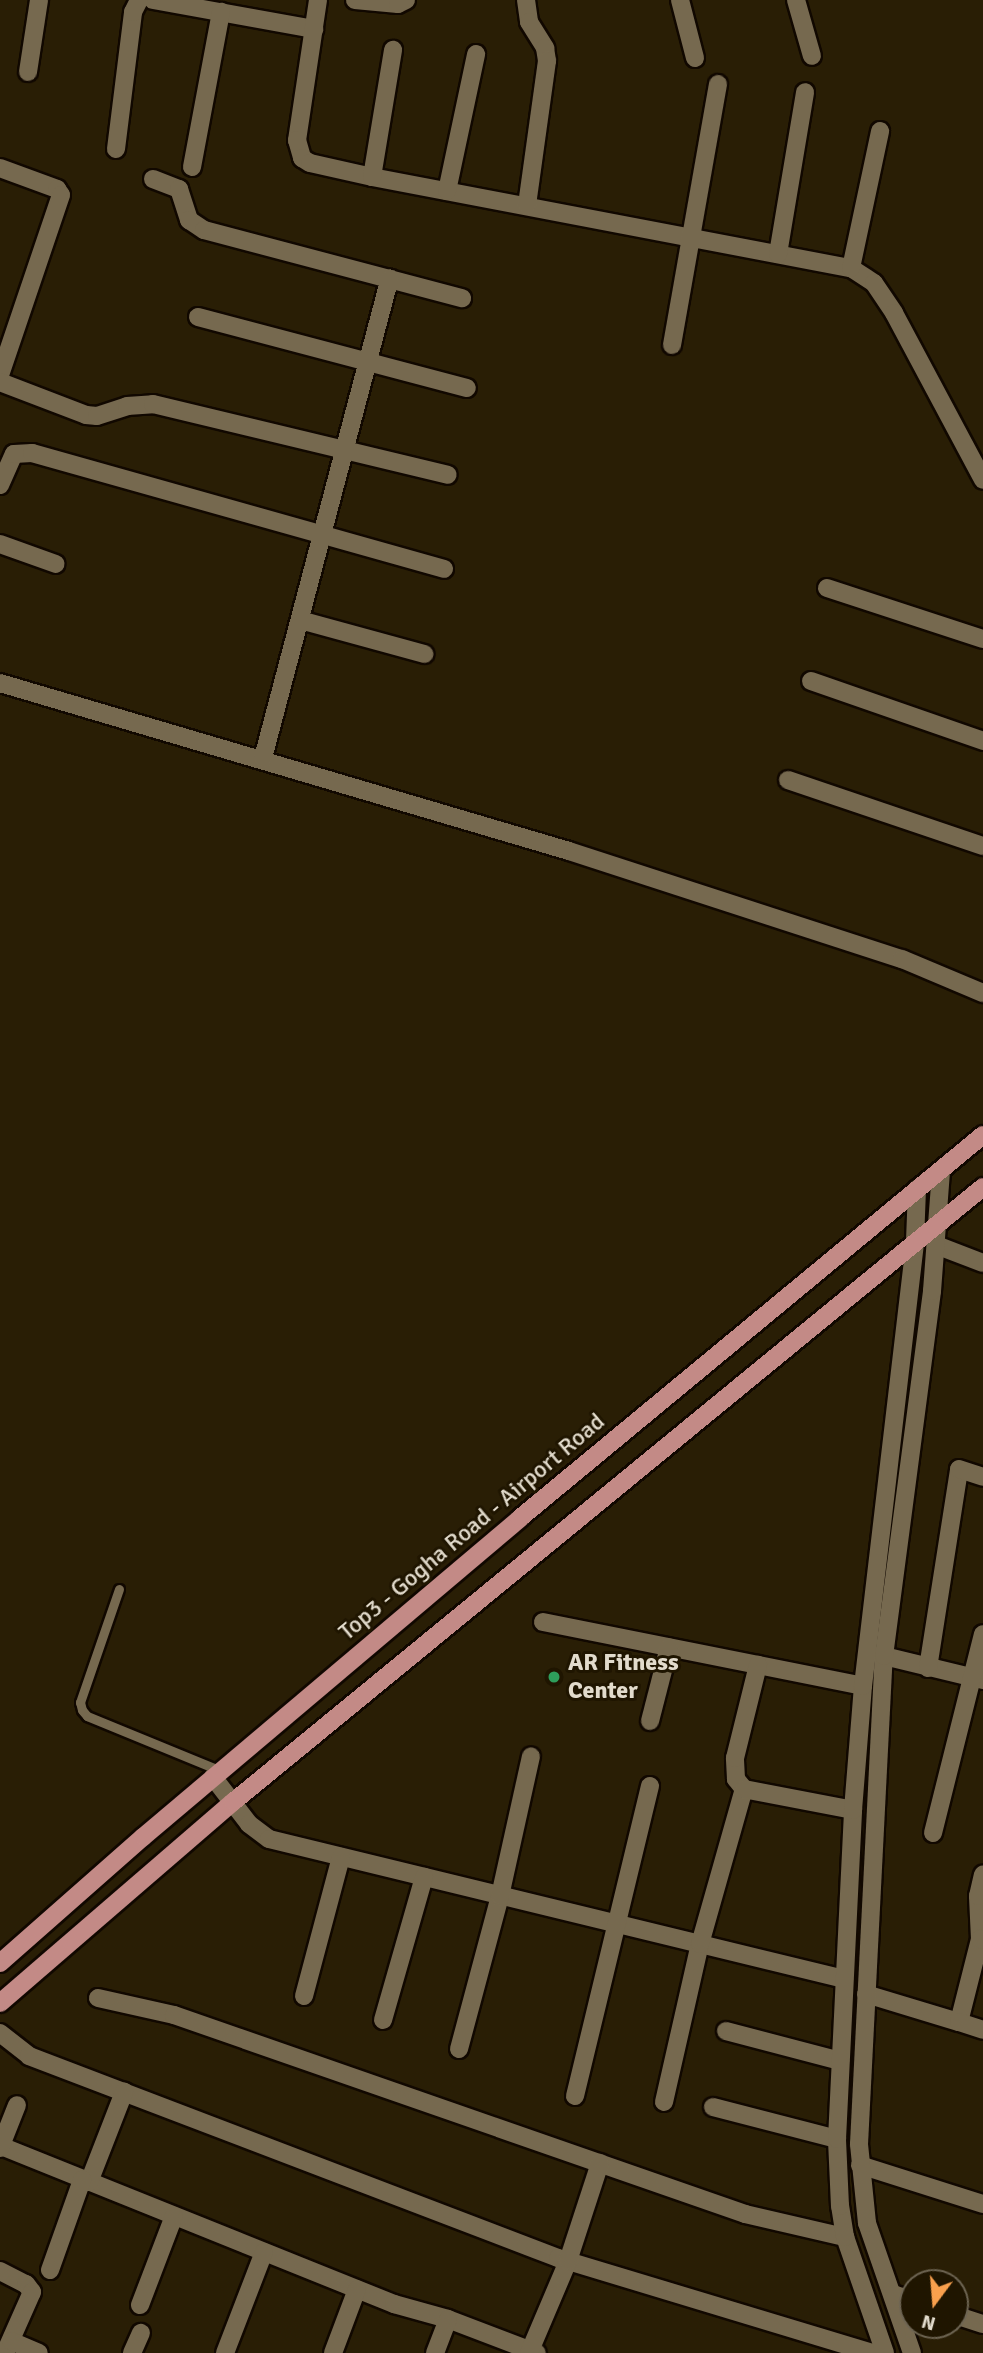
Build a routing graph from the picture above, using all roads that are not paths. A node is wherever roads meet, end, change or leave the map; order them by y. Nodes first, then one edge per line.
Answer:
1 (39, 0) edge
2 (139, 0) edge
3 (153, 0) edge
4 (318, 0) edge
5 (355, 0) edge
6 (406, 0) edge
7 (526, 0) edge
8 (680, 0) edge
9 (796, 0) edge
10 (221, 12) junction
11 (314, 29) junction
12 (393, 50) dead end
13 (475, 54) dead end
14 (812, 56) dead end
15 (695, 58) dead end
16 (28, 72) dead end
17 (718, 84) dead end
18 (805, 92) dead end
19 (880, 131) dead end
20 (116, 149) dead end
21 (192, 167) dead end
22 (0, 168) edge
23 (372, 177) junction
24 (153, 179) dead end
25 (447, 191) junction
26 (527, 206) junction
27 (691, 237) junction
28 (778, 254) junction
29 (851, 268) junction
30 (390, 279) junction
31 (462, 298) dead end
32 (198, 317) dead end
33 (672, 345) dead end
34 (368, 362) junction
35 (0, 375) edge
36 (0, 382) edge
37 (467, 388) dead end
38 (345, 449) junction
39 (448, 475) dead end
40 (983, 480) edge
41 (0, 485) edge
42 (322, 536) junction
43 (0, 544) edge
44 (56, 564) dead end
45 (444, 569) dead end
46 (827, 588) dead end
47 (300, 620) junction
48 (983, 639) edge
49 (424, 654) dead end
50 (811, 681) dead end
51 (0, 683) edge
52 (983, 741) edge
53 (263, 758) junction
54 (788, 780) dead end
55 (983, 846) edge
56 (983, 993) edge
57 (983, 1135) edge
58 (941, 1170) junction
59 (983, 1187) edge
60 (917, 1189) junction
61 (937, 1225) junction
62 (915, 1241) junction
63 (936, 1245) junction
64 (983, 1263) edge
65 (983, 1477) edge
66 (119, 1589) dead end
67 (543, 1622) dead end
68 (983, 1634) edge
69 (669, 1647) junction
70 (884, 1656) junction
71 (758, 1665) junction
72 (929, 1668) junction
73 (977, 1679) edge
74 (863, 1686) junction
75 (650, 1721) dead end
76 (531, 1756) dead end
77 (217, 1774) junction
78 (650, 1786) dead end
79 (744, 1789) junction
80 (233, 1802) junction
81 (853, 1810) junction
82 (933, 1833) dead end
83 (341, 1857) junction
84 (983, 1875) edge
85 (424, 1877) junction
86 (500, 1896) junction
87 (617, 1924) junction
88 (982, 1939) edge
89 (700, 1944) junction
90 (0, 1963) edge
91 (844, 1979) junction
92 (866, 1994) junction
93 (304, 1996) dead end
94 (98, 1998) dead end
95 (0, 2003) edge
96 (383, 2020) dead end
97 (958, 2022) junction
98 (983, 2030) edge
99 (726, 2031) dead end
100 (0, 2033) edge
101 (459, 2049) dead end
102 (840, 2060) junction
103 (124, 2092) junction
104 (576, 2096) dead end
105 (664, 2102) dead end
106 (17, 2105) dead end
107 (713, 2107) dead end
108 (837, 2139) junction
109 (0, 2147) edge
110 (600, 2163) junction
111 (860, 2165) junction
112 (86, 2181) junction
113 (983, 2204) edge
114 (174, 2216) junction
115 (845, 2237) junction
116 (264, 2252) junction
117 (568, 2261) junction
118 (50, 2270) dead end
119 (0, 2271) edge
120 (357, 2289) junction
121 (893, 2294) junction
122 (899, 2296) edge
123 (140, 2305) dead end
124 (448, 2319) junction
125 (141, 2333) dead end
126 (8, 2347) edge
127 (532, 2352) edge
128 (39, 2353) edge
129 (132, 2353) edge
130 (225, 2353) edge
131 (333, 2353) edge
132 (435, 2353) edge
133 (872, 2353) edge
134 (885, 2353) edge
135 (912, 2353) edge

1 - 16 street
2 - 20 street
3 - 10 street
4 - 11 street
5 - 6 street
7 - 26 street
8 - 15 street
9 - 14 street
10 - 11 street
10 - 21 street
11 - 23 street
12 - 23 street
13 - 25 street
17 - 27 street
18 - 28 street
19 - 29 street
22 - 35 street
23 - 25 street
24 - 30 street
25 - 26 street
26 - 27 street
27 - 28 street
27 - 33 street
28 - 29 street
29 - 40 street
30 - 31 street
30 - 34 street
32 - 34 street
34 - 37 street
34 - 38 street
36 - 38 street
38 - 39 street
38 - 42 street
41 - 42 street
42 - 45 street
42 - 47 street
43 - 44 street
46 - 48 street
47 - 49 street
47 - 53 street
50 - 52 street
51 - 53 street
53 - 56 street
54 - 55 street
57 - 58 main road, Top3 - Gogha Road - Airport Road
58 - 60 main road, Top3 - Gogha Road - Airport Road
58 - 61 street
59 - 61 main road
60 - 62 street
60 - 77 main road, Top3 - Gogha Road - Airport Road
61 - 62 main road
61 - 63 street
62 - 74 street
62 - 80 main road
63 - 64 street
63 - 70 street
65 - 72 street
66 - 77 lane
67 - 69 street
68 - 73 street
69 - 71 street
69 - 75 street
70 - 72 street
70 - 92 street
71 - 74 street
71 - 79 street
72 - 73 street
73 - 82 street
74 - 81 street
76 - 86 street
77 - 80 street
77 - 90 main road, Top3 - Gogha Road - Airport Road
78 - 87 street
79 - 81 street
79 - 89 street
80 - 83 street
80 - 95 main road
81 - 91 street
83 - 85 street
83 - 93 street
84 - 88 street
85 - 86 street
85 - 96 street
86 - 87 street
86 - 101 street
87 - 89 street
87 - 104 street
88 - 97 street
89 - 91 street
89 - 105 street
91 - 102 street
92 - 97 street
92 - 111 street
94 - 110 street
97 - 98 street
99 - 102 street
100 - 103 street
102 - 108 street
103 - 112 street
103 - 117 street
106 - 109 street
107 - 108 street
108 - 115 street
109 - 112 street
110 - 115 street
110 - 117 street
111 - 113 street
111 - 121 street
112 - 114 street
112 - 118 street
114 - 116 street
114 - 123 street
115 - 134 street
116 - 120 street
116 - 130 street
117 - 127 street
117 - 133 street
119 - 126 street
120 - 124 street
120 - 131 street
121 - 122 street
121 - 135 street
124 - 127 street
124 - 132 street
125 - 129 street
126 - 128 street

